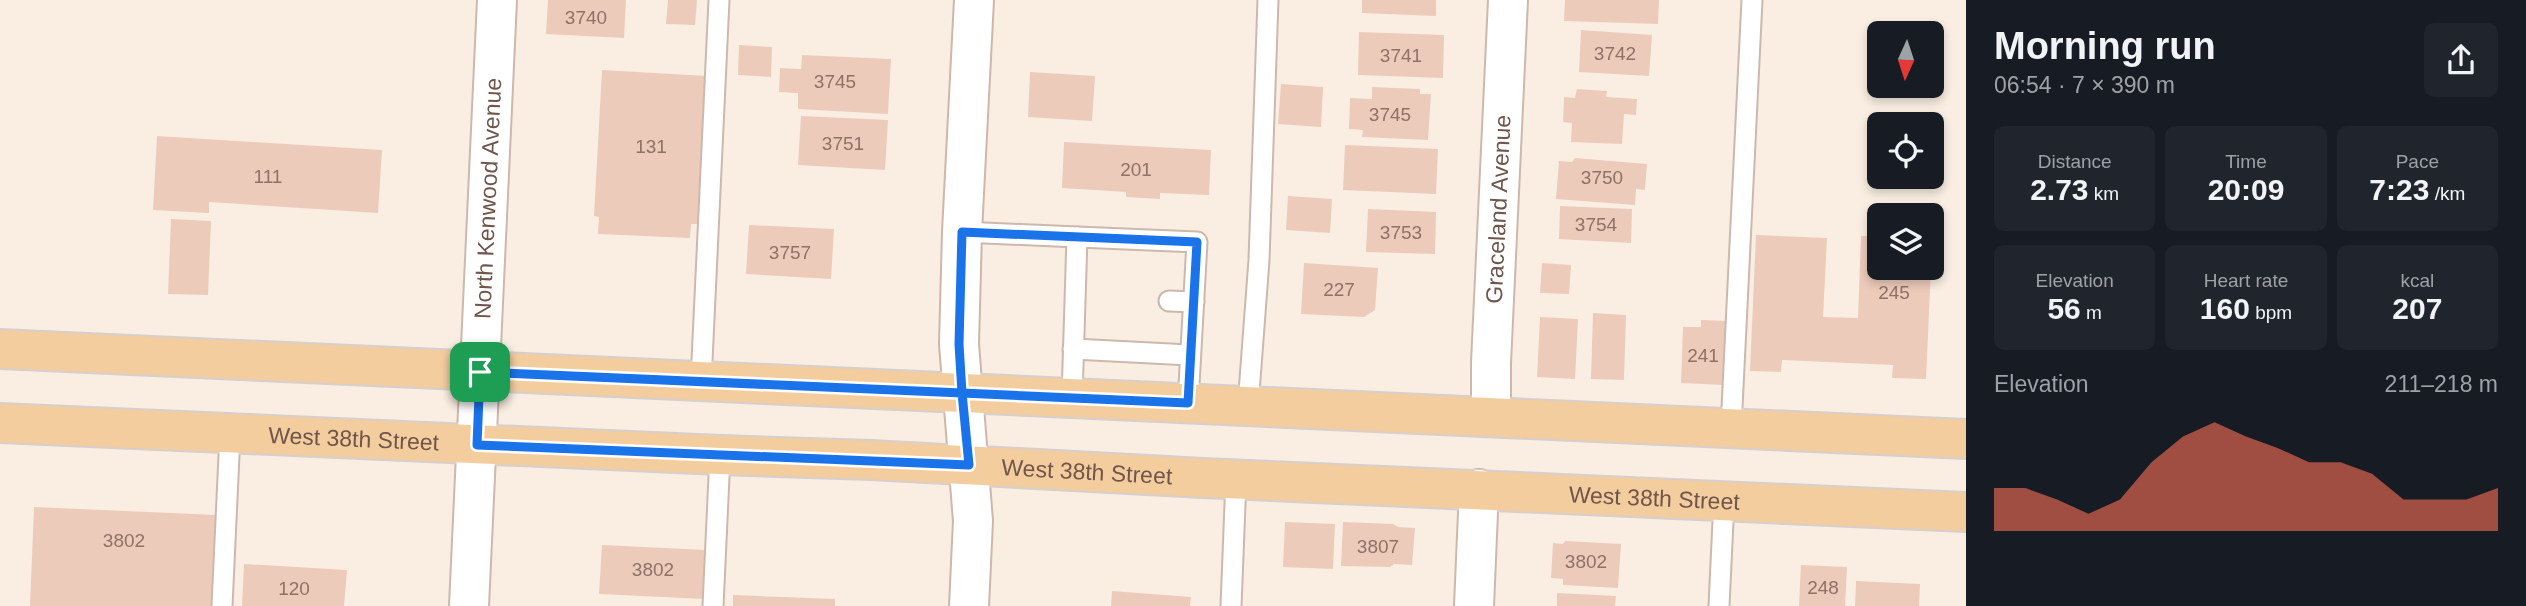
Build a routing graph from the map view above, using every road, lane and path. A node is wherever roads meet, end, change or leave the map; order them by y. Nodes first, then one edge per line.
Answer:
1 (497, 0) edge
2 (719, 0) edge
3 (974, 0) edge
4 (1268, 0) edge
5 (1508, 0) edge
6 (1752, 0) edge
7 (962, 232) junction
8 (1077, 237) junction
9 (1169, 301) dead end
10 (1194, 302) junction
11 (0, 349) edge
12 (1073, 349) junction
13 (1190, 355) junction
14 (480, 372) junction
15 (701, 382) junction
16 (962, 393) junction
17 (1072, 398) junction
18 (1188, 403) junction
19 (1248, 406) junction
20 (1491, 417) junction
21 (0, 423) edge
22 (1731, 428) junction
23 (230, 434) junction
24 (1966, 439) edge
25 (477, 445) junction
26 (720, 456) junction
27 (969, 465) junction
28 (1236, 479) junction
29 (1479, 489) junction
30 (1724, 500) junction
31 (1966, 512) edge
32 (222, 606) edge
33 (469, 606) edge
34 (713, 606) edge
35 (969, 606) edge
36 (1231, 606) edge
37 (1474, 606) edge
38 (1719, 606) edge

1 - 14 street, North Kenwood Avenue
2 - 15 lane
3 - 7 street
4 - 19 lane
5 - 20 street, Graceland Avenue
6 - 22 lane
7 - 8 lane
7 - 16 street
8 - 10 lane
8 - 12 lane
9 - 10 lane
10 - 13 lane
11 - 14 main road
12 - 13 lane
12 - 17 lane
13 - 18 lane
14 - 15 main road
14 - 25 street, North Kenwood Avenue
15 - 16 main road
16 - 17 main road
16 - 27 street
17 - 18 main road
18 - 19 main road
19 - 20 main road
20 - 22 main road
21 - 23 main road, West 38th Street
22 - 24 main road
23 - 25 main road, West 38th Street
23 - 32 lane
25 - 26 main road, West 38th Street
25 - 33 street, North Kenwood Avenue
26 - 27 main road, West 38th Street
26 - 34 lane
27 - 28 main road, West 38th Street
27 - 35 street
28 - 29 main road, West 38th Street
28 - 36 lane
29 - 30 main road, West 38th Street
29 - 37 street
30 - 31 main road, West 38th Street
30 - 38 lane

